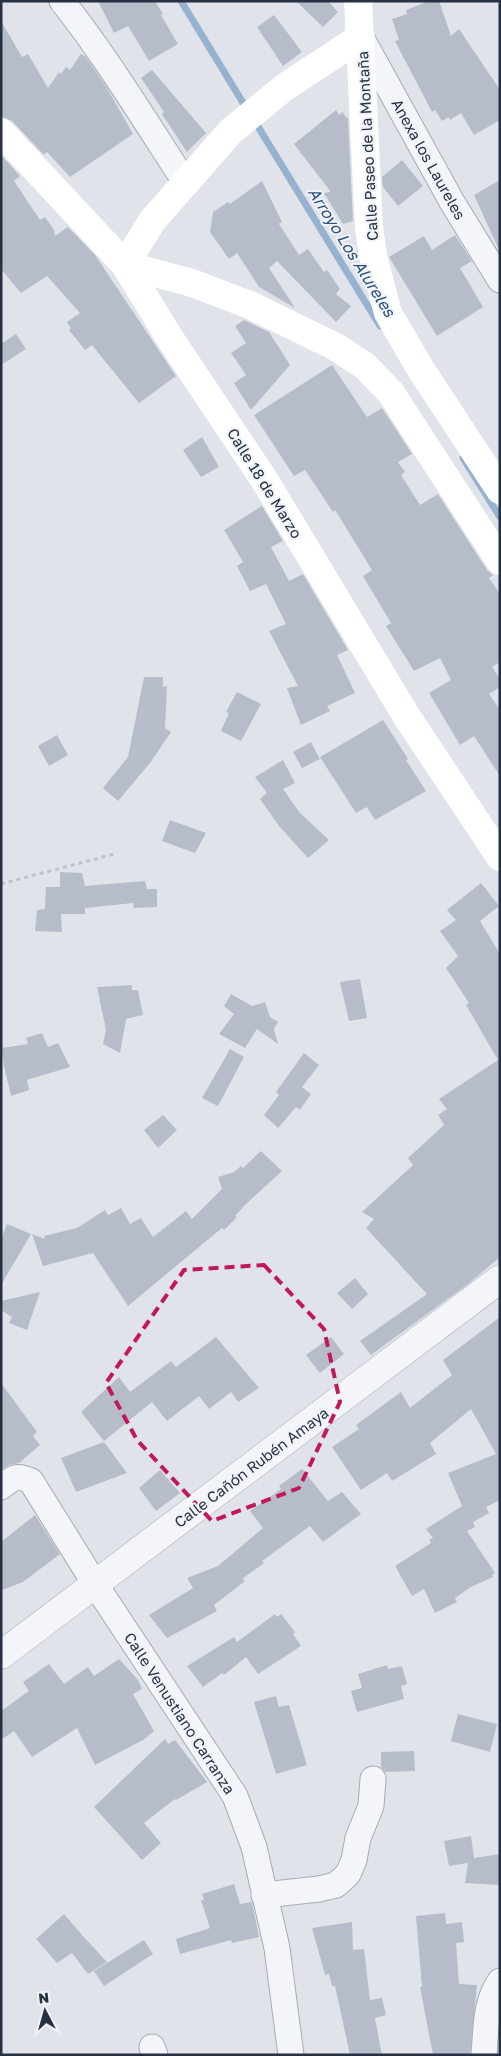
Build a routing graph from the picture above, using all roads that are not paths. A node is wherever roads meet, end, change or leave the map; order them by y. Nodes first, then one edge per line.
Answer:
1 (62, 1) edge
2 (358, 1) edge
3 (361, 36) junction
4 (1, 132) edge
5 (185, 182) junction
6 (125, 265) junction
7 (500, 280) edge
8 (500, 490) edge
9 (500, 561) edge
10 (500, 857) edge
11 (500, 1279) edge
12 (1, 1487) edge
13 (95, 1584) junction
14 (1, 1655) edge
15 (373, 1779) dead end
16 (264, 1895) junction
17 (500, 1981) edge
18 (291, 2055) edge
19 (484, 2055) edge

1 - 5 street
2 - 3 main road, Calle Paseo de la Montaña
3 - 5 main road
3 - 7 street, Anexa los Laureles
3 - 8 main road, Calle Paseo de la Montaña
4 - 6 main road, Calle 18 de Marzo
5 - 6 main road
6 - 9 main road
6 - 10 main road, Calle 18 de Marzo
11 - 13 street, Calle Cañón Rubén Amaya
12 - 13 street, Calle Venustiano Carranza
13 - 14 street, Calle Cañón Rubén Amaya
13 - 16 street, Calle Venustiano Carranza
15 - 16 street
16 - 18 street, Calle Venustiano Carranza
17 - 19 street

